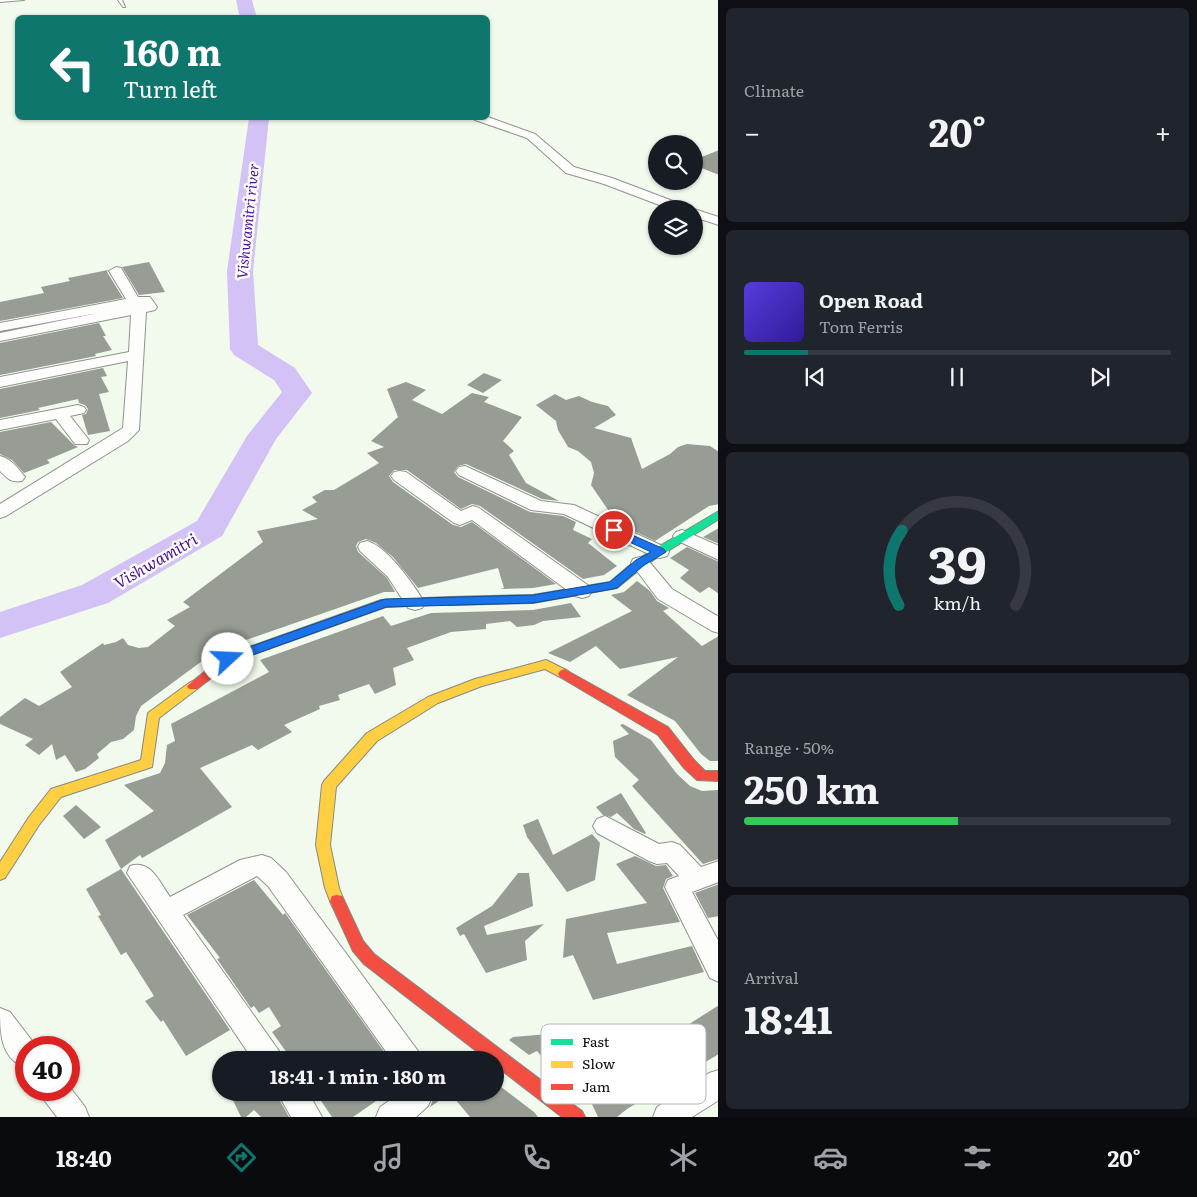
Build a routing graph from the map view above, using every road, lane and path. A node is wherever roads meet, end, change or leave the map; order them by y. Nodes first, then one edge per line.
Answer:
1 (22, 0) edge
2 (120, 0) edge
3 (0, 1) edge
4 (124, 6) dead end
5 (485, 120) edge
6 (658, 200) edge
7 (703, 216) edge
8 (718, 222) edge
9 (116, 270) dead end
10 (137, 306) junction
11 (0, 327) edge
12 (0, 337) edge
13 (137, 355) junction
14 (0, 382) edge
15 (78, 410) dead end
16 (60, 414) junction
17 (0, 425) edge
18 (81, 440) dead end
19 (0, 461) edge
20 (465, 471) dead end
21 (400, 476) dead end
22 (16, 477) dead end
23 (0, 512) edge
24 (718, 514) edge
25 (682, 536) junction
26 (367, 547) dead end
27 (660, 552) junction
28 (718, 554) edge
29 (640, 562) junction
30 (582, 591) junction
31 (415, 602) junction
32 (718, 626) edge
33 (718, 776) edge
34 (605, 826) dead end
35 (139, 873) dead end
36 (0, 874) edge
37 (708, 875) edge
38 (166, 912) junction
39 (718, 970) edge
40 (0, 1021) edge
41 (15, 1041) edge
42 (263, 1051) edge
43 (401, 1051) edge
44 (718, 1083) edge
45 (541, 1090) edge
46 (706, 1091) edge
47 (63, 1101) edge
48 (297, 1101) edge
49 (413, 1101) edge
50 (559, 1104) edge
51 (686, 1104) edge
52 (75, 1117) edge
53 (308, 1117) edge
54 (390, 1117) edge
55 (576, 1117) edge
56 (667, 1117) edge

1 - 3 lane
2 - 4 lane
5 - 6 street
7 - 8 street
9 - 10 street
10 - 11 street
10 - 12 street
10 - 13 street
13 - 14 street
13 - 23 street
15 - 16 street
16 - 17 street
16 - 18 street
19 - 22 street
20 - 27 street
21 - 30 street
24 - 25 street
25 - 27 street
25 - 28 street
26 - 31 street
27 - 29 street
29 - 30 street
29 - 32 street
30 - 31 street
31 - 36 street
33 - 45 street
34 - 37 street
35 - 38 street
37 - 39 street
38 - 42 street
38 - 43 street
40 - 41 street
44 - 46 street
47 - 52 street
48 - 53 street
49 - 54 street
50 - 55 street
51 - 56 street

